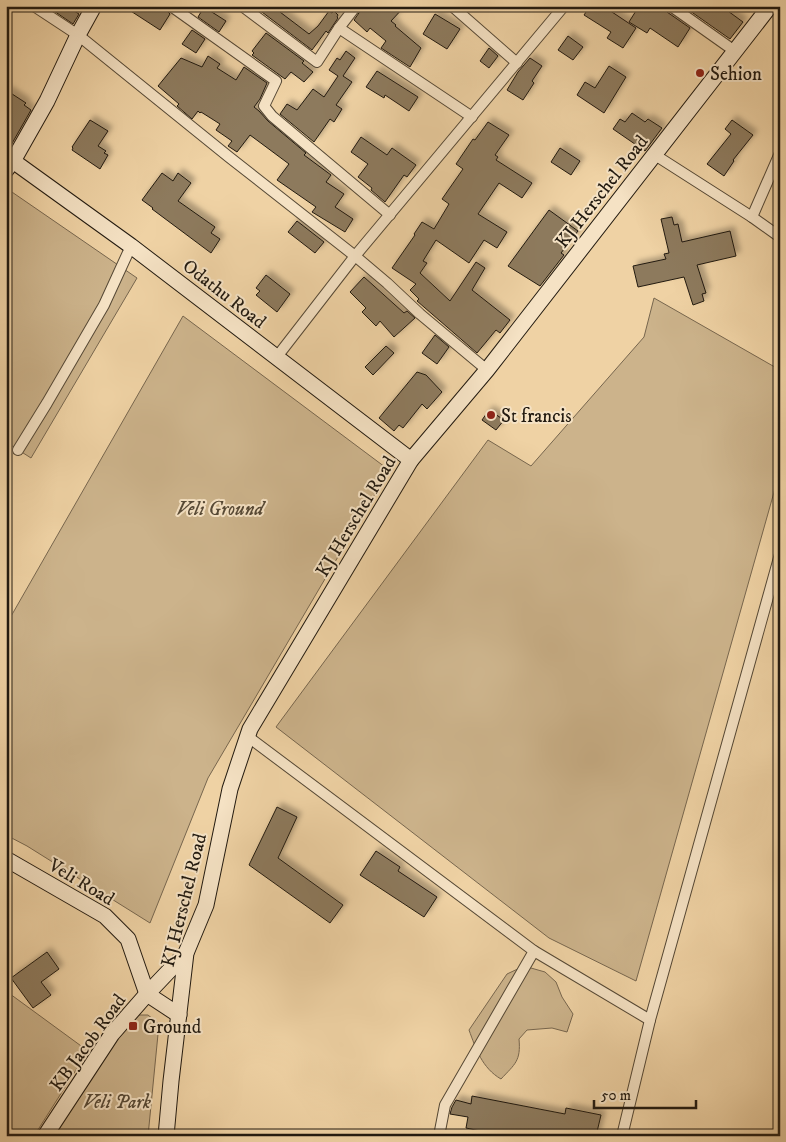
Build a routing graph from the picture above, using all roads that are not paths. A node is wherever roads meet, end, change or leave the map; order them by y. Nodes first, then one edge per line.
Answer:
1 (34, 6) edge
2 (94, 6) edge
3 (171, 6) edge
4 (242, 6) edge
5 (356, 6) edge
6 (452, 6) edge
7 (564, 6) edge
8 (671, 6) edge
9 (770, 6) edge
10 (339, 28) junction
11 (78, 35) junction
12 (736, 52) junction
13 (517, 63) junction
14 (472, 117) junction
15 (780, 153) edge
16 (655, 155) junction
17 (8, 163) edge
18 (390, 215) junction
19 (752, 217) junction
20 (780, 237) edge
21 (131, 246) junction
22 (355, 256) junction
23 (276, 358) junction
24 (487, 370) junction
25 (18, 450) dead end
26 (411, 460) junction
27 (780, 554) edge
28 (248, 736) junction
29 (6, 859) edge
30 (534, 951) junction
31 (186, 953) junction
32 (147, 994) junction
33 (179, 1015) junction
34 (650, 1020) junction
35 (45, 1136) edge
36 (166, 1136) edge
37 (439, 1136) edge
38 (622, 1136) edge

1 - 11 street
2 - 11 main road
3 - 18 street
4 - 10 street
5 - 10 street
6 - 13 street
7 - 13 street
8 - 12 street
9 - 12 main road, KJ Herschel Road
10 - 14 street
11 - 17 main road
11 - 22 street
12 - 16 main road, KJ Herschel Road
13 - 14 street
14 - 18 street
15 - 19 street
16 - 19 street
16 - 24 main road, KJ Herschel Road
17 - 21 main road, Odathu Road
18 - 22 street
19 - 20 street
21 - 23 main road, Odathu Road
21 - 25 street
22 - 23 street
22 - 24 street
23 - 26 main road, Odathu Road
24 - 26 main road, KJ Herschel Road
26 - 28 main road, KJ Herschel Road
27 - 34 street
28 - 30 street
28 - 31 main road, KJ Herschel Road
29 - 32 main road, Veli Road
30 - 34 street
30 - 37 street
31 - 32 main road, KB Jacob Road
31 - 33 main road, KJ Herschel Road
32 - 33 main road
32 - 35 main road, KB Jacob Road
33 - 36 main road, KJ Herschel Road
34 - 38 street

